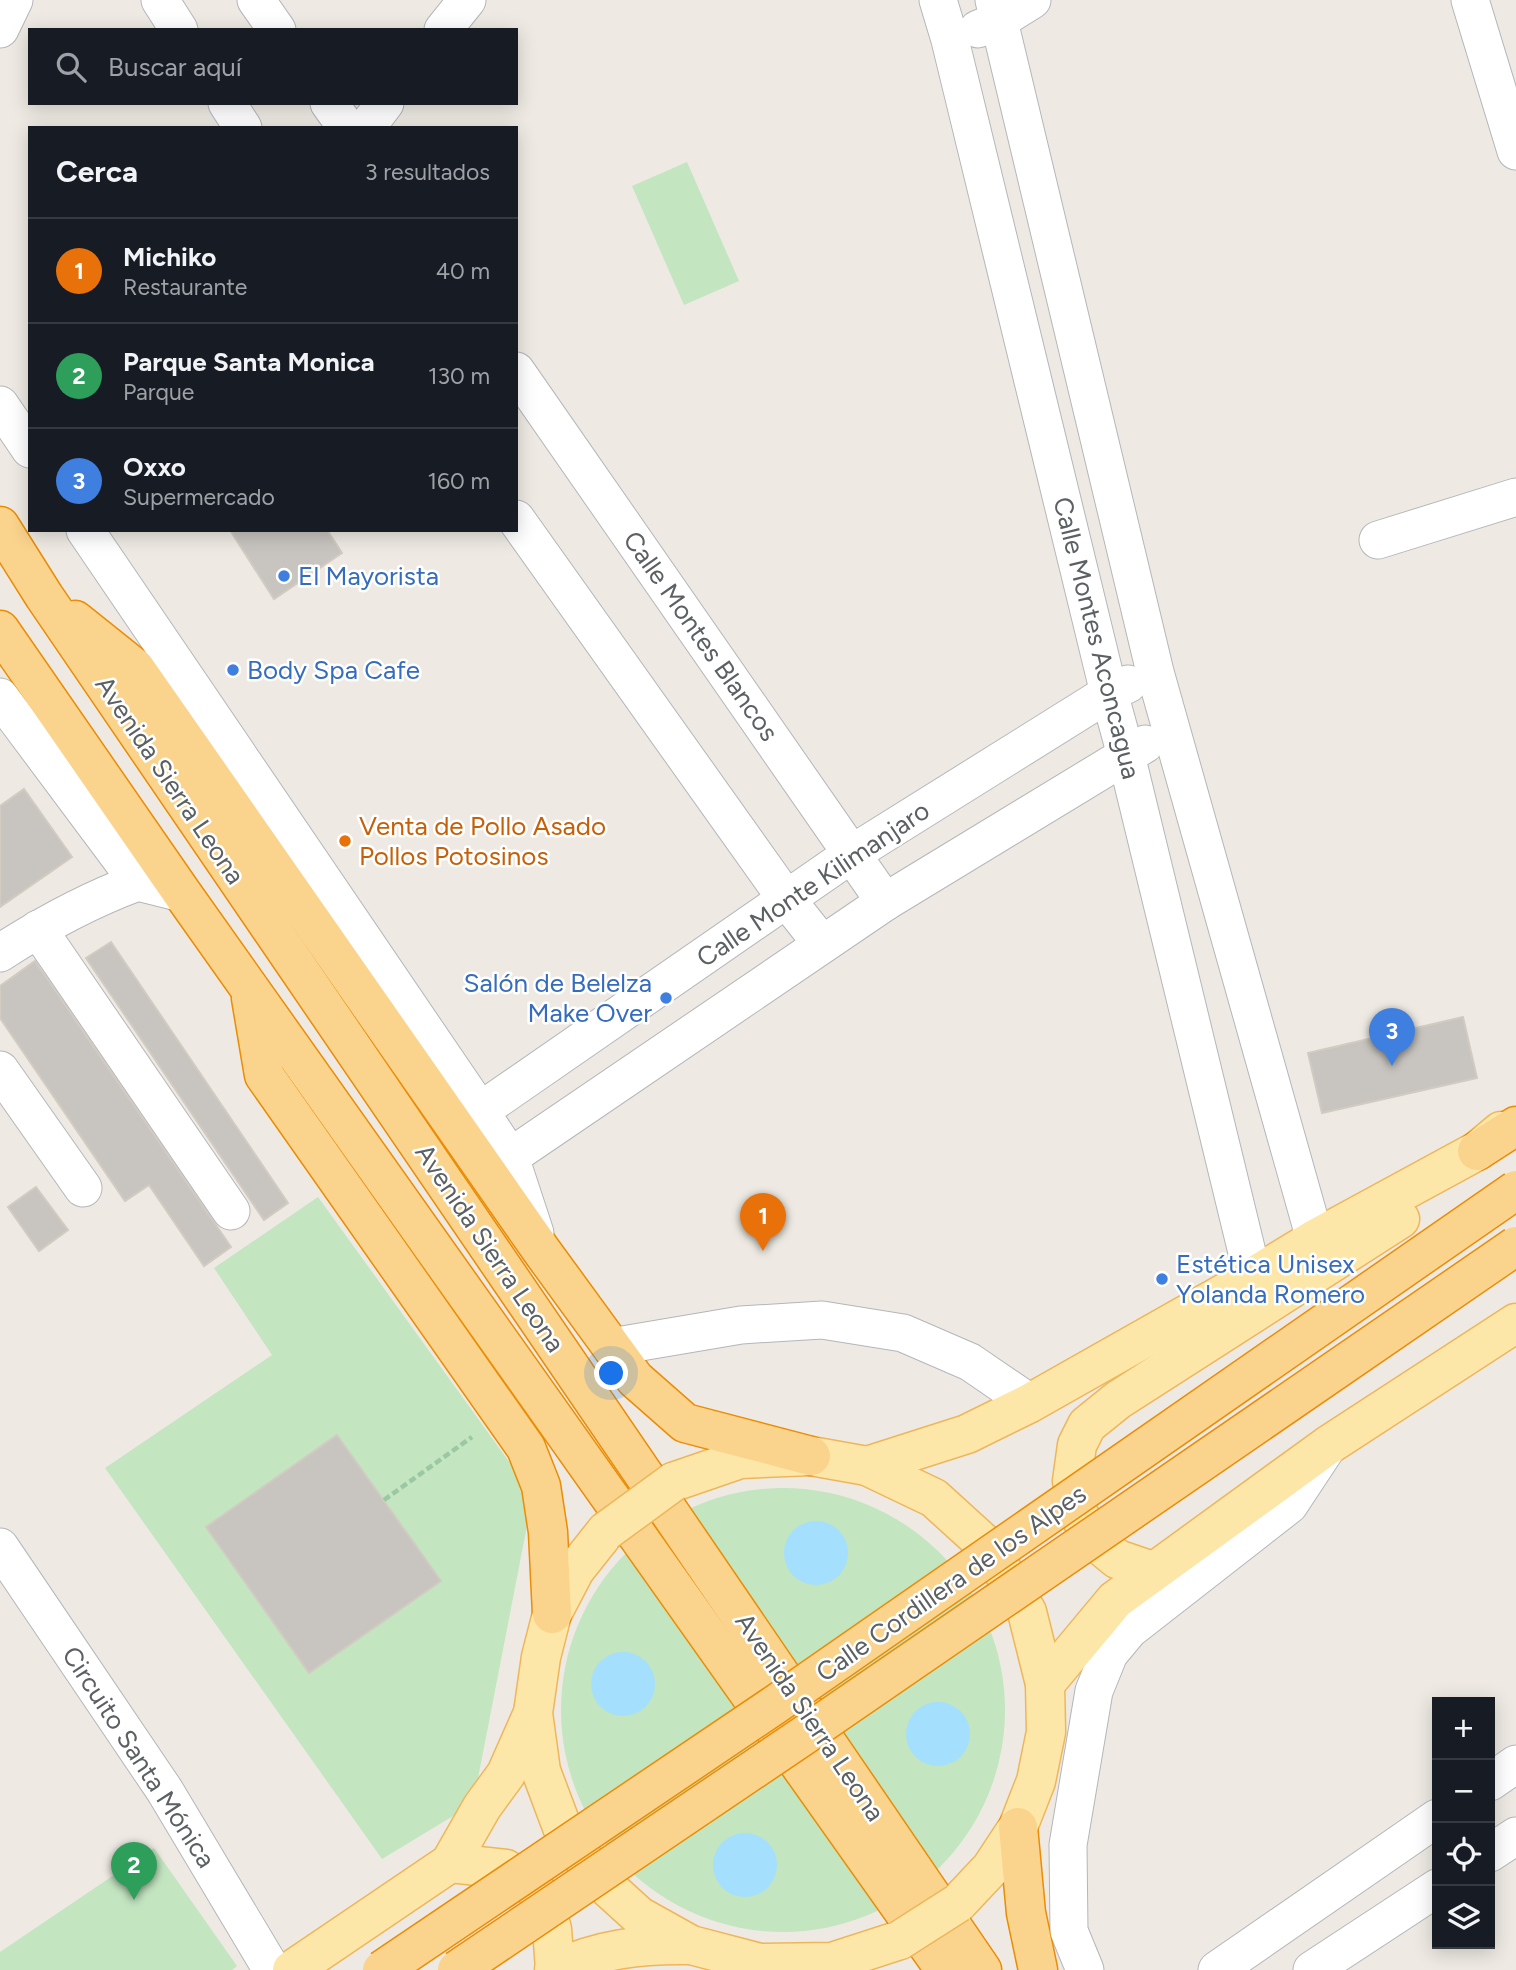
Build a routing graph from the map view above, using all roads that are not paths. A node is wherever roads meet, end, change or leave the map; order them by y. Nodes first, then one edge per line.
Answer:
1 (14, 0) edge
2 (160, 0) edge
3 (256, 0) edge
4 (467, 0) edge
5 (938, 0) edge
6 (1032, 0) edge
7 (1470, 0) edge
8 (997, 10) edge
9 (178, 28) edge
10 (276, 28) edge
11 (445, 28) edge
12 (0, 29) edge
13 (950, 40) junction
14 (228, 105) edge
15 (330, 105) edge
16 (383, 105) edge
17 (242, 126) edge
18 (345, 126) edge
19 (368, 126) edge
20 (1516, 151) edge
21 (518, 374) edge
22 (0, 405) edge
23 (28, 446) edge
24 (1516, 497) edge
25 (518, 522) edge
26 (0, 526) edge
27 (86, 532) edge
28 (1378, 540) dead end
29 (44, 596) junction
30 (0, 630) edge
31 (1155, 672) junction
32 (1109, 693) junction
33 (0, 697) edge
34 (1171, 729) junction
35 (1126, 755) junction
36 (853, 853) junction
37 (138, 883) junction
38 (182, 893) junction
39 (787, 900) junction
40 (885, 902) junction
41 (38, 929) junction
42 (822, 944) junction
43 (0, 953) edge
44 (250, 989) junction
45 (0, 1070) edge
46 (480, 1111) junction
47 (1516, 1118) edge
48 (1516, 1126) edge
49 (1477, 1152) junction
50 (510, 1157) junction
51 (83, 1188) dead end
52 (1410, 1188) junction
53 (1516, 1190) edge
54 (231, 1211) dead end
55 (1315, 1239) junction
56 (1516, 1246) edge
57 (541, 1250) junction
58 (1252, 1277) junction
59 (1516, 1323) edge
60 (611, 1348) junction
61 (1030, 1403) junction
62 (1327, 1446) junction
63 (811, 1455) junction
64 (867, 1466) junction
65 (0, 1547) edge
66 (1152, 1571) junction
67 (552, 1614) junction
68 (1045, 1684) junction
69 (533, 1713) junction
70 (1516, 1764) edge
71 (1495, 1779) edge
72 (1432, 1821) edge
73 (1018, 1827) junction
74 (1516, 1836) edge
75 (1495, 1850) edge
76 (450, 1863) junction
77 (1432, 1891) edge
78 (691, 1945) junction
79 (839, 1966) edge
80 (272, 1970) edge
81 (292, 1970) edge
82 (382, 1970) edge
83 (457, 1970) edge
84 (554, 1970) edge
85 (945, 1970) edge
86 (982, 1970) edge
87 (1038, 1970) edge
88 (1085, 1970) edge
89 (1217, 1970) edge
90 (1312, 1970) edge

1 - 12 street
2 - 9 street
3 - 10 street
4 - 11 street
5 - 13 street, Calle Montes Aconcagua
6 - 8 street
7 - 20 street
8 - 13 street
8 - 31 street, Calle Montes Aconcagua
13 - 32 street, Calle Montes Aconcagua
14 - 17 street
15 - 18 street
16 - 19 street
21 - 36 street, Calle Montes Blancos
22 - 23 street
24 - 28 street
25 - 39 street
26 - 29 highway, Avenida Sierra Leona
27 - 46 street, Avenida Sierra Leona
29 - 57 highway
29 - 86 highway, Avenida Sierra Leona
30 - 38 highway, Avenida Sierra Leona
31 - 32 street, Calle Monte Kilimanjaro
31 - 34 street, Calle Montes Aconcagua
32 - 35 street, Calle Montes Aconcagua
32 - 36 street, Calle Monte Kilimanjaro
33 - 37 street
34 - 35 street
34 - 55 street, Calle Montes Aconcagua
35 - 40 street
35 - 58 street, Calle Montes Aconcagua
36 - 39 street, Calle Monte Kilimanjaro
36 - 40 street, Calle Montes Blancos
37 - 38 street, Avenida Sierra Leona
37 - 41 street
38 - 44 highway, Avenida Sierra Leona
39 - 42 street
39 - 46 street, Calle Monte Kilimanjaro
40 - 42 street
41 - 43 street
41 - 54 street
42 - 50 street
44 - 67 highway
44 - 85 highway, Avenida Sierra Leona
45 - 51 street
46 - 50 street, Avenida Sierra Leona
47 - 49 main road
48 - 49 highway
49 - 52 main road
50 - 57 street, Avenida Sierra Leona
52 - 55 main road
52 - 66 main road
53 - 82 highway, Calle Cordillera de los Alpes, bridge
55 - 58 main road
56 - 83 highway, Calle Cordillera de los Alpes, bridge
57 - 60 highway
58 - 61 main road
59 - 62 main road
60 - 61 street
60 - 63 highway
61 - 64 main road
62 - 66 main road
62 - 88 street
63 - 64 main road
63 - 67 main road, bridge
64 - 68 main road
65 - 80 street, Circuito Santa Mónica
66 - 68 main road
67 - 69 main road
68 - 73 main road
69 - 76 main road
69 - 78 main road
70 - 71 street
72 - 89 street
73 - 79 main road, bridge
73 - 87 highway
74 - 75 street
76 - 81 main road
76 - 84 main road
77 - 90 street
78 - 79 main road
78 - 84 main road

